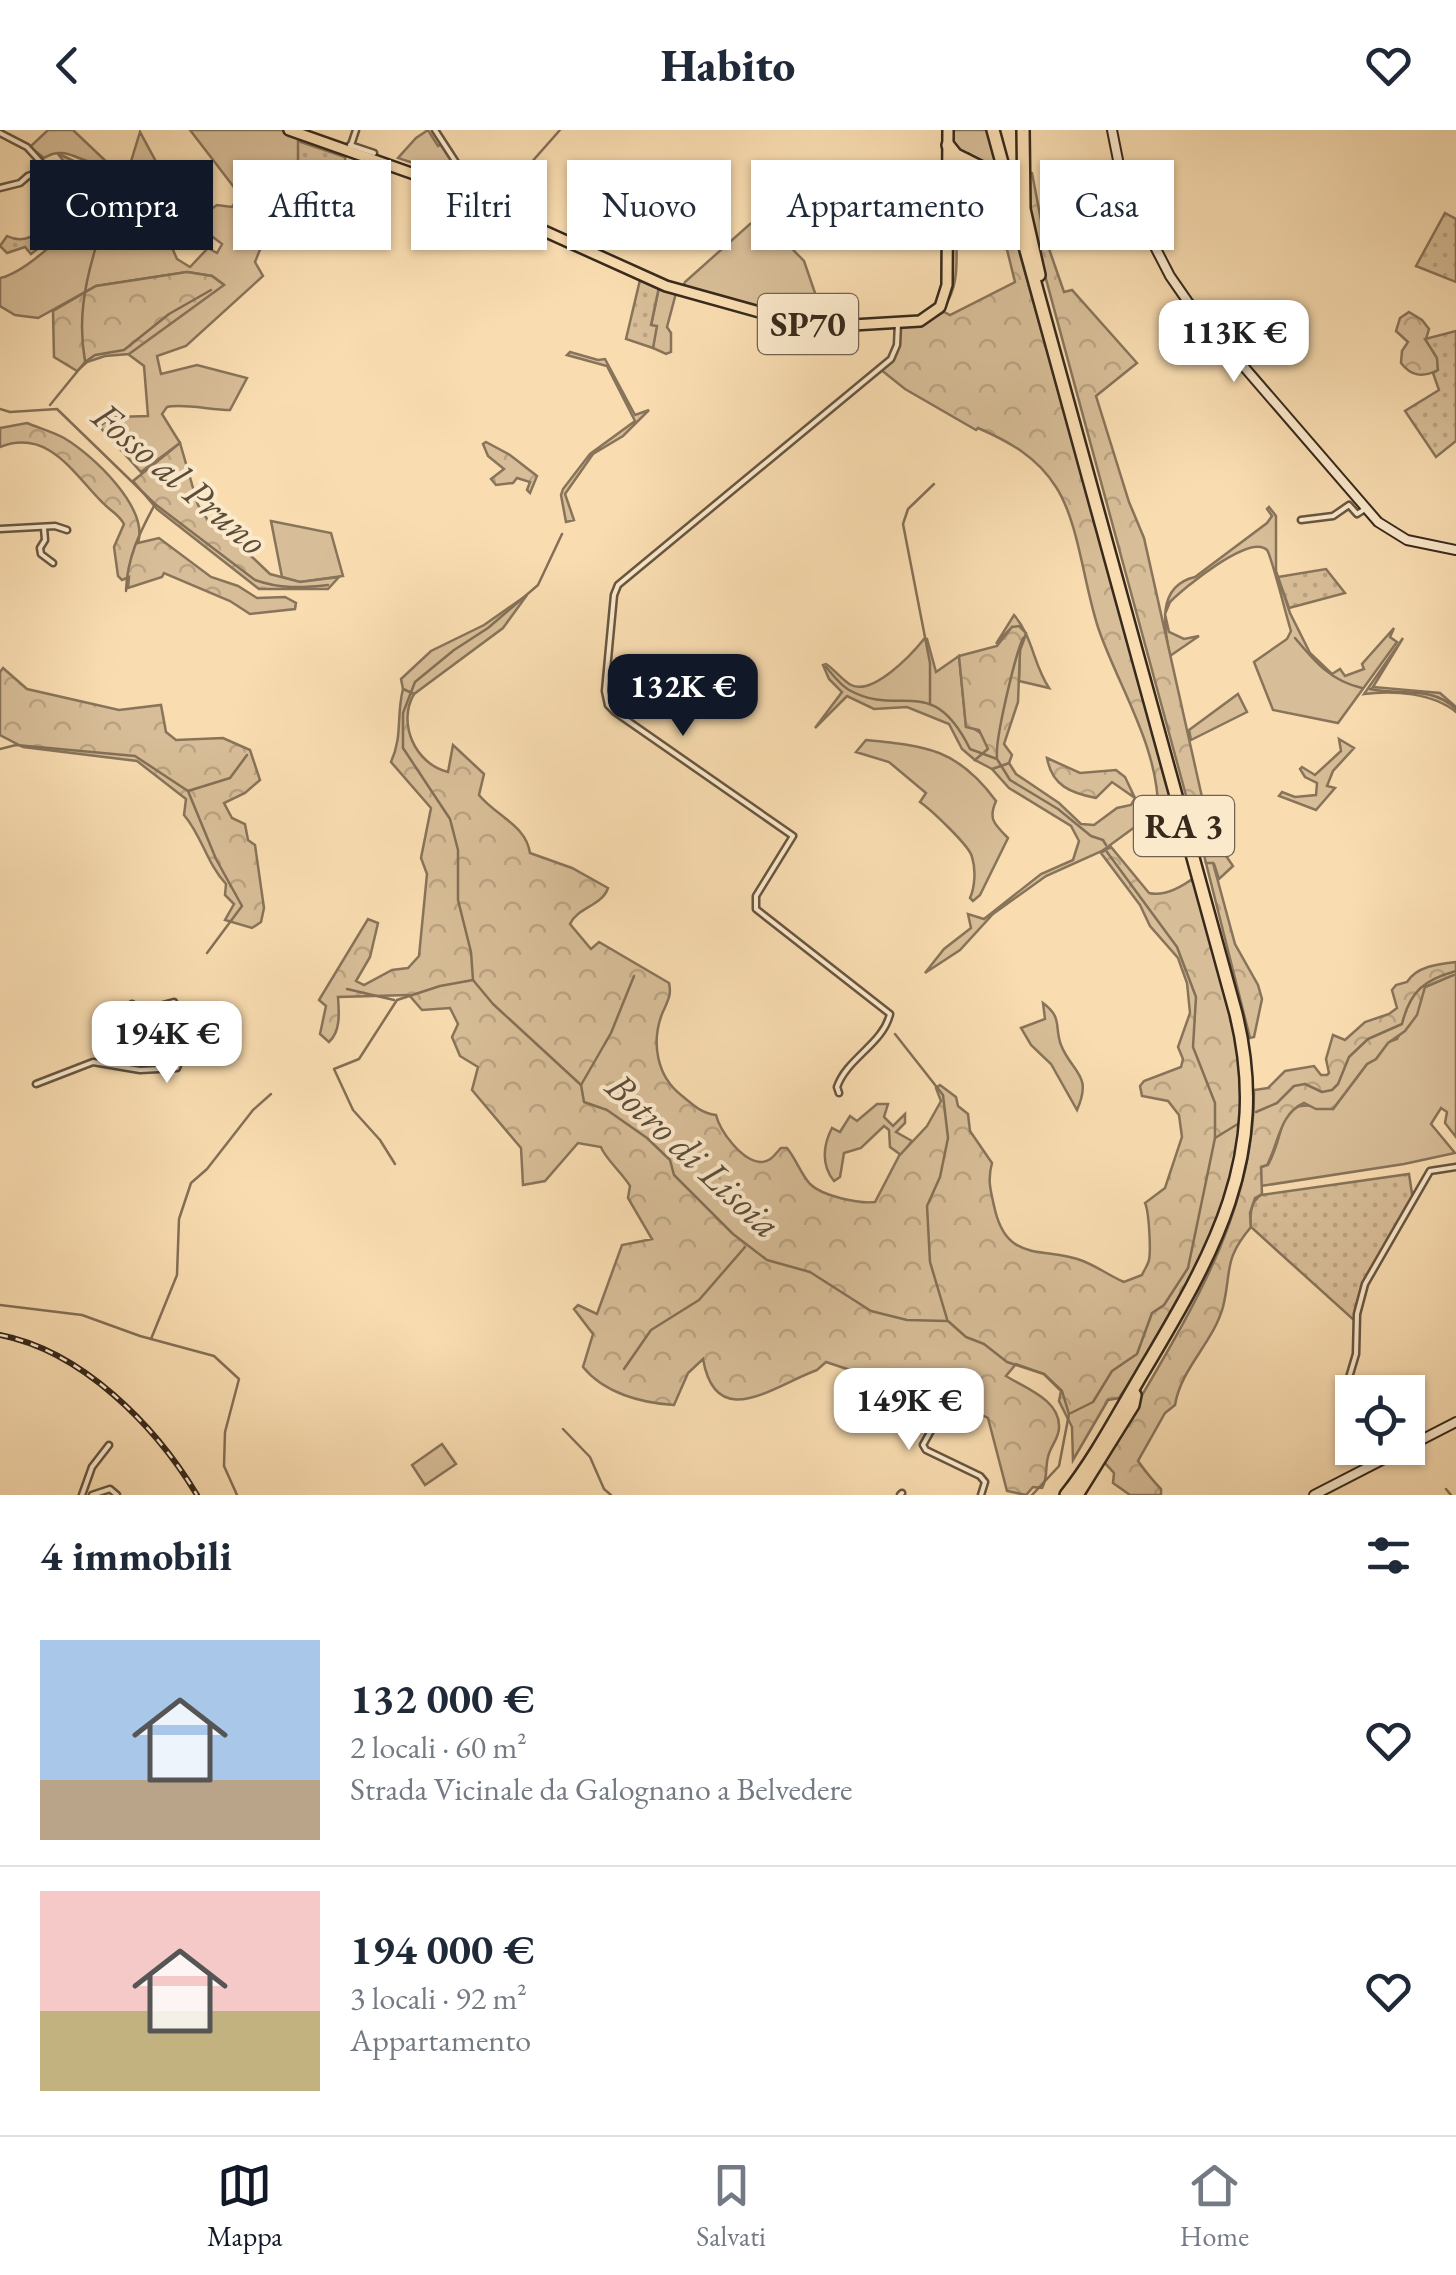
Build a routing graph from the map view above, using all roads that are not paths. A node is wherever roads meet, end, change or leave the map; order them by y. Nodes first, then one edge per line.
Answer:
1 (290, 130) edge
2 (356, 130) edge
3 (435, 130) edge
4 (948, 130) edge
5 (995, 130) edge
6 (1024, 130) edge
7 (1112, 130) edge
8 (0, 134) edge
9 (948, 145) junction
10 (349, 149) junction
11 (374, 154) dead end
12 (454, 160) edge
13 (948, 160) edge
14 (966, 160) edge
15 (411, 173) edge
16 (0, 188) edge
17 (547, 232) edge
18 (1020, 237) edge
19 (945, 250) edge
20 (1037, 283) junction
21 (898, 323) junction
22 (1365, 509) junction
23 (1300, 520) dead end
24 (44, 528) junction
25 (0, 529) edge
26 (66, 530) dead end
27 (1456, 550) edge
28 (54, 562) dead end
29 (174, 1002) dead end
30 (132, 1004) dead end
31 (161, 1012) junction
32 (147, 1044) dead end
33 (36, 1084) dead end
34 (839, 1093) dead end
35 (1456, 1167) edge
36 (1143, 1372) junction
37 (1350, 1375) edge
38 (950, 1422) dead end
39 (1456, 1422) edge
40 (109, 1445) dead end
41 (1370, 1467) joint
42 (82, 1495) edge
43 (92, 1495) edge
44 (117, 1495) edge
45 (980, 1495) edge
46 (1058, 1495) edge
47 (1072, 1495) edge
48 (1314, 1495) edge

1 - 10 main road, SP70
2 - 10 street
3 - 12 street
4 - 9 main road, SP70
5 - 20 highway, RA 3
6 - 20 highway
7 - 22 main road
8 - 16 street
9 - 13 main road, SP70
9 - 14 highway
10 - 11 street
10 - 15 main road, SP70
17 - 21 main road, SP70
18 - 20 highway
19 - 21 main road, SP70
20 - 36 highway, RA 3
20 - 47 highway, RA 3
21 - 34 street
22 - 23 street
22 - 27 main road
24 - 25 street
24 - 26 street
24 - 28 street
29 - 31 street
30 - 31 street
31 - 32 street
31 - 33 street
35 - 37 street
36 - 46 highway
36 - 47 highway, RA 3
38 - 45 street
39 - 41 main road
40 - 42 street
41 - 48 main road
43 - 44 street

